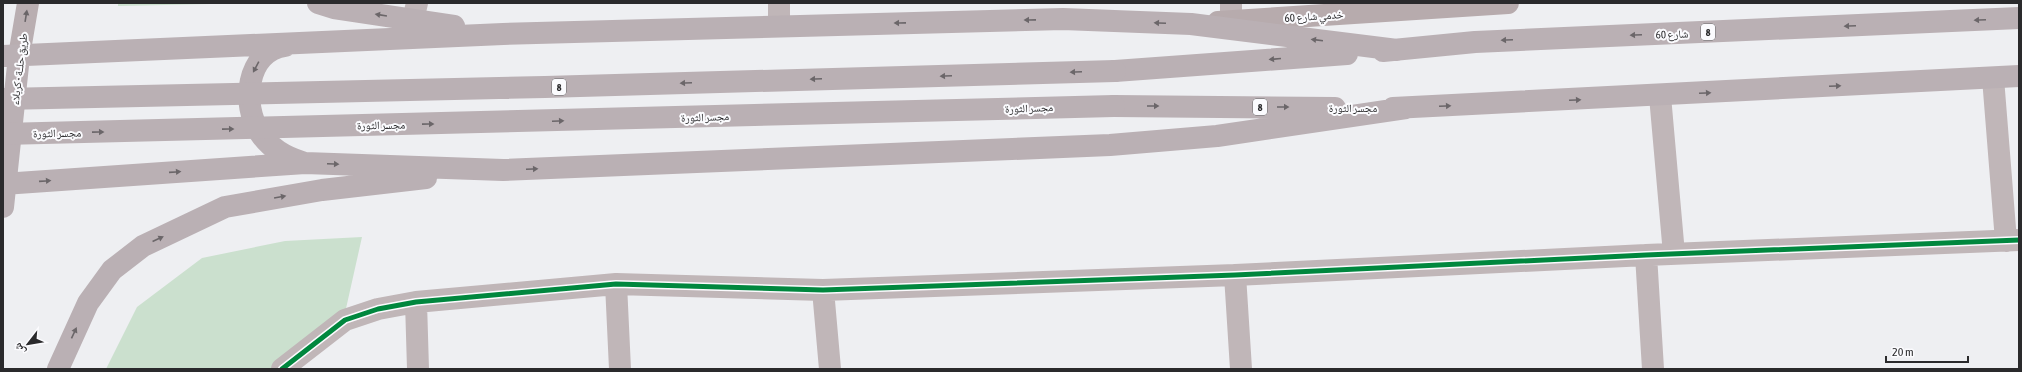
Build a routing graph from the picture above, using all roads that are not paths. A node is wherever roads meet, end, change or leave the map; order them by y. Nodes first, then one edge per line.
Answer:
1 (28, 3) edge
2 (318, 3) edge
3 (779, 3) edge
4 (1508, 3) edge
5 (1469, 4) edge
6 (415, 12) edge
7 (1231, 12) edge
8 (2019, 18) edge
9 (1191, 24) junction
10 (778, 26) junction
11 (503, 34) junction
12 (300, 43) junction
13 (1397, 50) junction
14 (11, 56) edge
15 (2019, 76) edge
16 (1993, 78) junction
17 (1660, 96) junction
18 (3, 99) edge
19 (1406, 108) junction
20 (3, 134) edge
21 (305, 163) junction
22 (503, 170) junction
23 (5, 184) edge
24 (3, 207) edge
25 (2012, 241) edge
26 (1674, 254) junction
27 (1646, 255) junction
28 (1235, 275) junction
29 (616, 284) junction
30 (823, 290) junction
31 (416, 302) junction
32 (58, 369) edge
33 (282, 369) edge
34 (418, 369) edge
35 (620, 369) edge
36 (830, 369) edge
37 (1241, 369) edge
38 (1653, 369) edge

14 -> 1 main road, طريق حلــة - كربلاء
6 -> 2 highway
3 - 10 street
4 - 5 main road, خدمي شارع 60
5 - 7 main road, خدمي شارع 60
6 - 11 highway
7 - 9 main road, خدمي شارع 60
8 -> 13 highway, شارع 60 / 8
9 -> 10 highway
13 -> 9 highway
10 - 11 highway
11 - 12 highway
12 - 14 highway
12 -> 21 highway
13 -> 18 highway, 8, bridge
14 - 23 highway, طريق حلــة - كربلاء
15 - 16 highway, 8
17 -> 16 highway, 8
16 - 25 street
19 -> 17 highway, 8
17 - 26 street
20 -> 19 highway, مجسر الثورة / 8, bridge
22 -> 19 highway
21 -> 22 highway
23 -> 21 highway
32 -> 22 highway
23 - 24 highway, طريق حلــة - كربلاء
25 - 26 street
26 - 27 street
27 - 28 street
27 - 38 street
28 - 30 street
28 - 37 street
29 - 30 street
29 - 31 street
29 - 35 street
30 - 36 street
31 - 33 street
31 - 34 street

